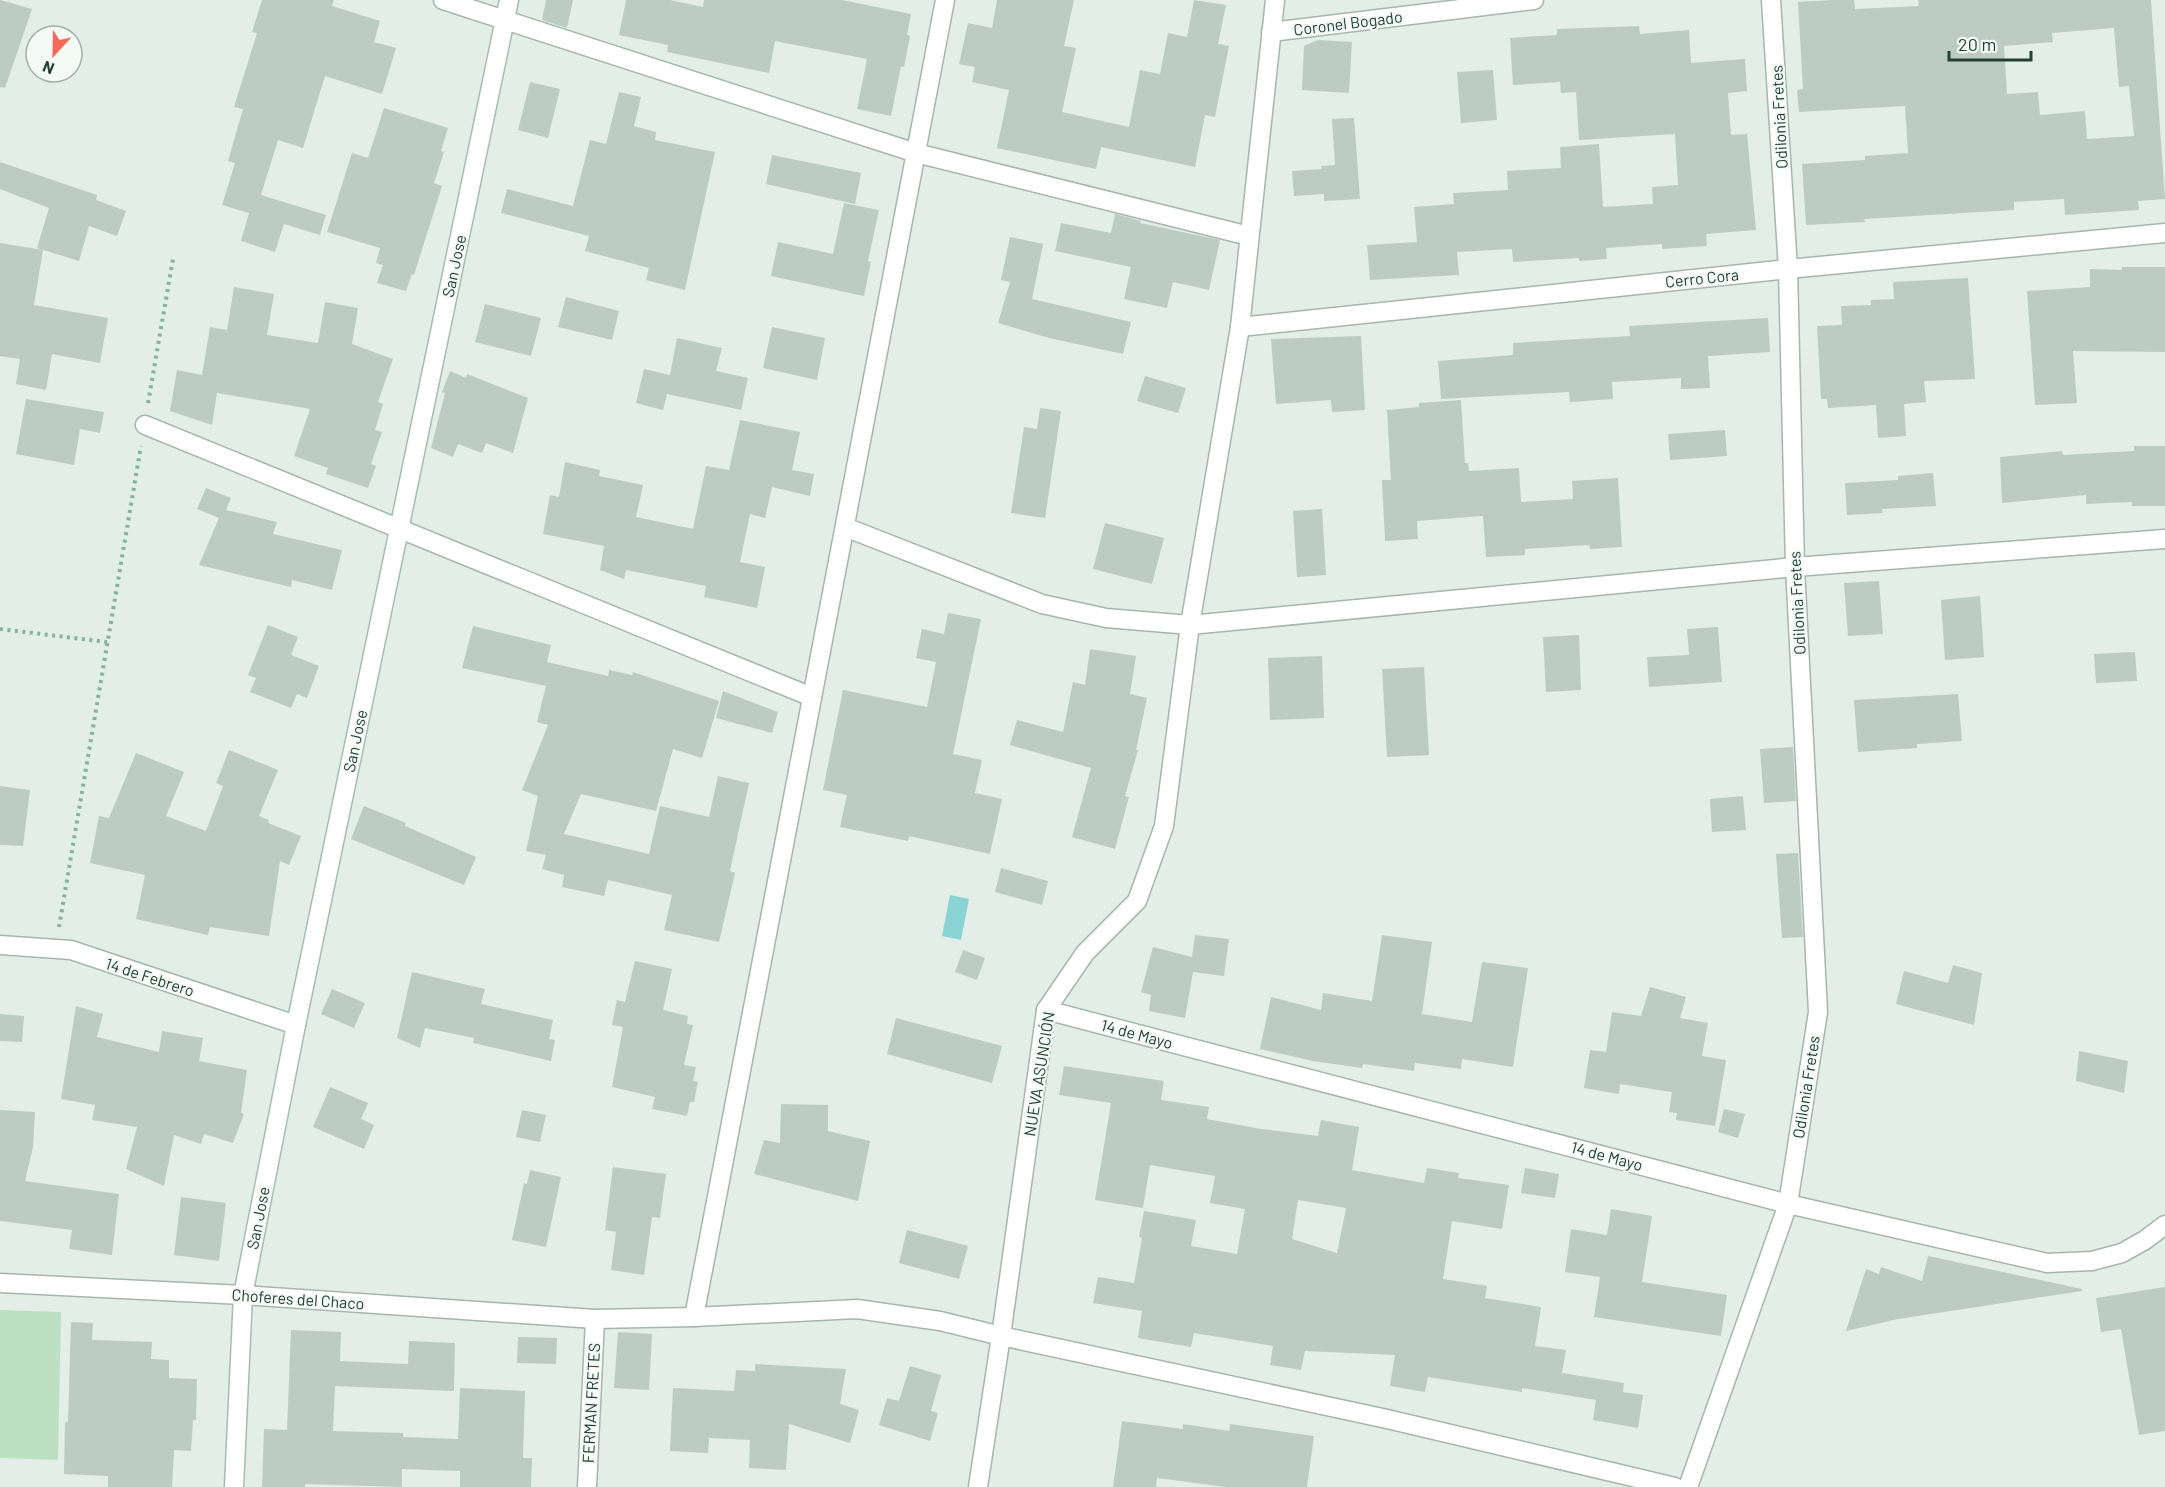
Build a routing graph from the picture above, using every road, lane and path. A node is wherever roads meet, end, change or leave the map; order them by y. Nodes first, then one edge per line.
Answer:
1 (443, 0) edge
2 (509, 0) edge
3 (945, 0) edge
4 (1275, 0) edge
5 (1534, 0) edge
6 (1772, 0) edge
7 (505, 21) junction
8 (1271, 32) junction
9 (916, 153) junction
10 (2165, 233) edge
11 (1249, 236) junction
12 (173, 259) dead end
13 (1788, 269) junction
14 (1240, 327) junction
15 (145, 425) junction
16 (844, 528) junction
17 (399, 530) junction
18 (2165, 539) edge
19 (1795, 567) junction
20 (1190, 625) junction
21 (0, 629) edge
22 (106, 642) junction
23 (812, 697) junction
24 (0, 945) edge
25 (56, 949) junction
26 (1046, 1010) junction
27 (296, 1025) junction
28 (1788, 1204) junction
29 (2165, 1225) edge
30 (0, 1283) edge
31 (243, 1295) junction
32 (694, 1317) junction
33 (595, 1319) junction
34 (1001, 1336) junction
35 (234, 1487) edge
36 (587, 1487) edge
37 (978, 1487) edge
38 (1675, 1487) edge
39 (1688, 1487) edge

1 - 7 street
2 - 7 street, San Jose
3 - 9 street
4 - 8 street, NUEVA ASUNCIÓN
5 - 8 street, Coronel Bogado
6 - 13 street, Odilonia Fretes
7 - 9 street
7 - 17 street, San Jose
8 - 11 street, NUEVA ASUNCIÓN
9 - 11 street
9 - 16 street
10 - 13 street, Cerro Cora
11 - 14 street, NUEVA ASUNCIÓN
12 - 15 path
13 - 14 street, Cerro Cora
13 - 19 street, Odilonia Fretes
14 - 20 street, NUEVA ASUNCIÓN
15 - 17 street
15 - 22 path
16 - 20 street
16 - 23 street
17 - 23 street
17 - 27 street, San Jose
18 - 19 street
19 - 20 street
19 - 28 street, Odilonia Fretes
20 - 26 street, NUEVA ASUNCIÓN
21 - 22 path
22 - 25 path
23 - 32 street
24 - 25 street, 14 de Febrero
25 - 27 street, 14 de Febrero
26 - 28 street, 14 de Mayo
26 - 34 street, NUEVA ASUNCIÓN
27 - 31 street, San Jose
28 - 29 street, 14 de Mayo
28 - 39 street, Odilonia Fretes
30 - 31 street, Choferes del Chaco
31 - 33 street, Choferes del Chaco
31 - 35 street, San Jose
32 - 33 street, Choferes del Chaco
32 - 34 street, Choferes del Chaco
33 - 36 street, FERMAN FRETES
34 - 37 street, NUEVA ASUNCIÓN
34 - 38 street, Choferes del Chaco

